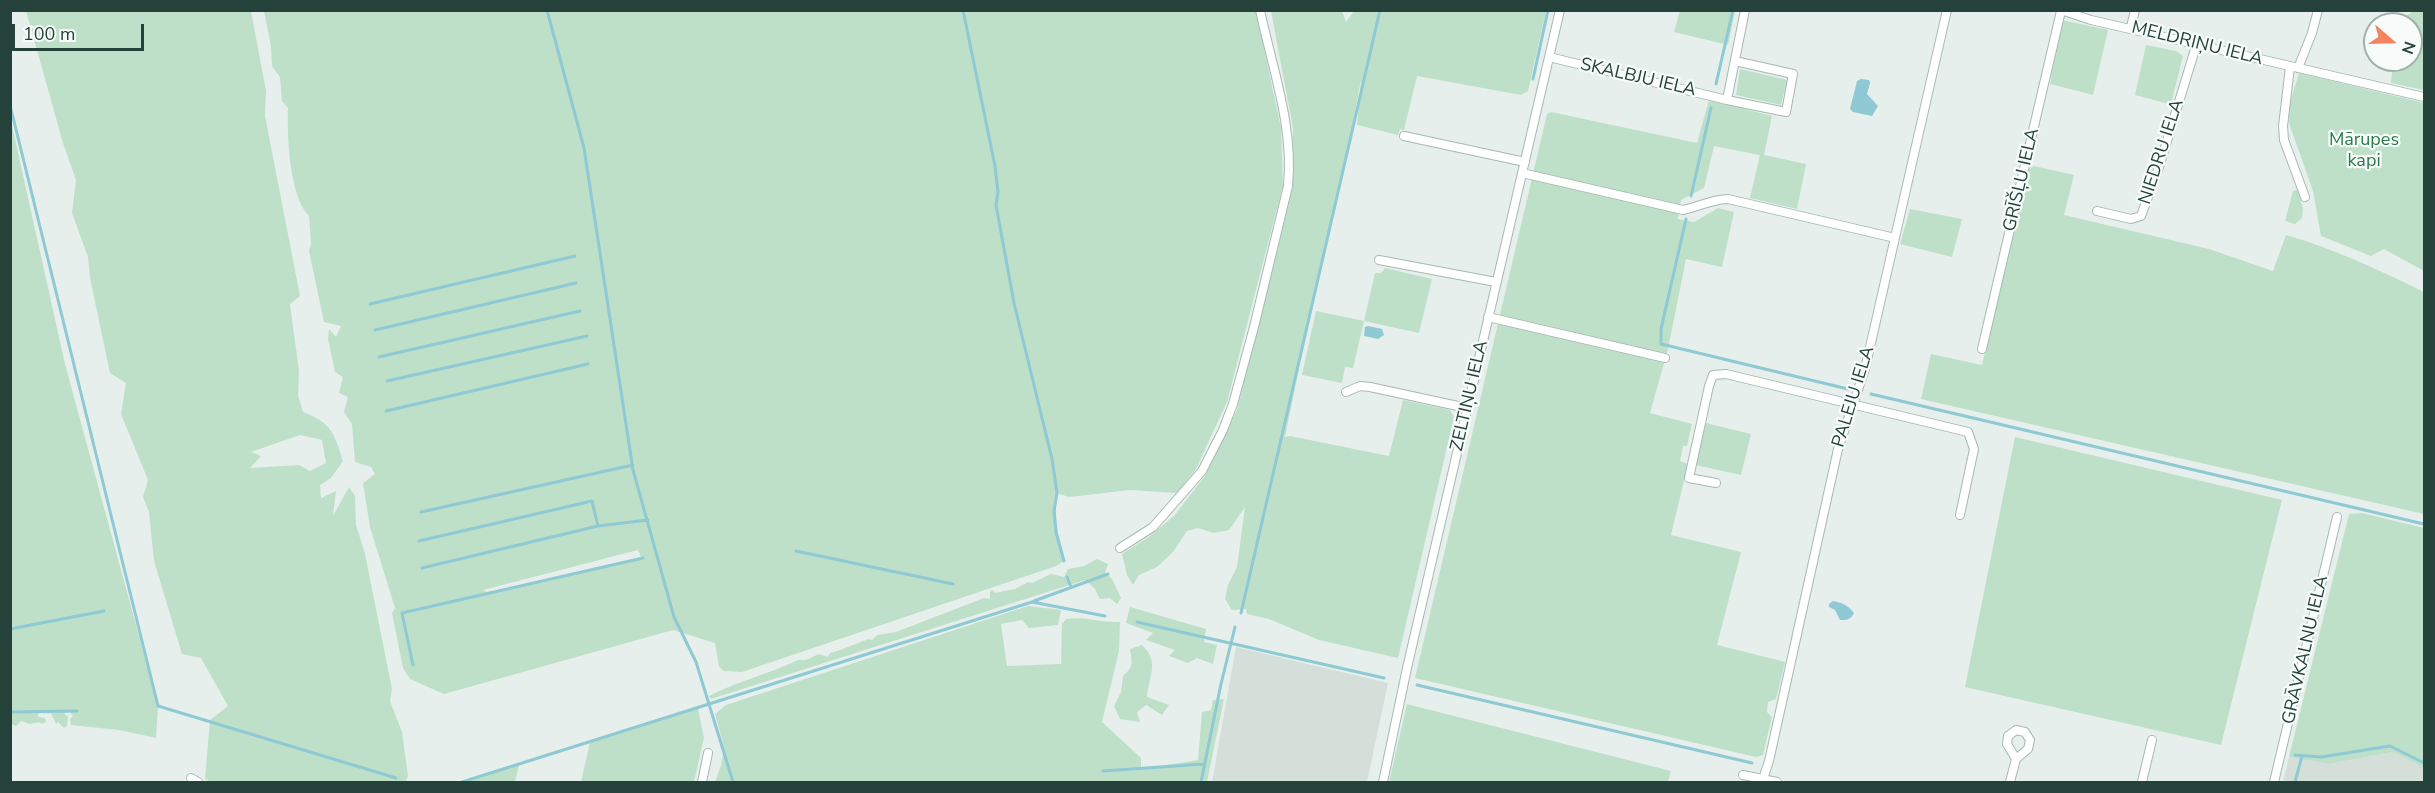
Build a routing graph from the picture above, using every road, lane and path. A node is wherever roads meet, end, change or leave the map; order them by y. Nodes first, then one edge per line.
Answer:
1 (1260, 10) edge
2 (1560, 10) edge
3 (1745, 10) edge
4 (1947, 10) edge
5 (2135, 10) edge
6 (2318, 10) edge
7 (2061, 11) edge
8 (2131, 27) junction
9 (2197, 43) junction
10 (1549, 57) junction
11 (1735, 61) junction
12 (2294, 67) junction
13 (2424, 97) edge
14 (1727, 100) junction
15 (1404, 136) dead end
16 (1525, 162) junction
17 (1522, 173) junction
18 (2305, 197) dead end
19 (2097, 211) dead end
20 (1895, 238) junction
21 (1380, 260) dead end
22 (1496, 282) junction
23 (1488, 317) junction
24 (1982, 350) dead end
25 (1665, 358) dead end
26 (1346, 392) dead end
27 (1852, 404) junction
28 (1467, 408) junction
29 (1716, 483) dead end
30 (1960, 515) dead end
31 (2337, 517) dead end
32 (1120, 548) dead end
33 (2152, 740) dead end
34 (708, 753) dead end
35 (2016, 759) dead end
36 (1743, 775) dead end
37 (1762, 781) edge
38 (702, 783) edge
39 (1383, 783) edge
40 (1777, 783) edge
41 (2010, 783) edge
42 (2142, 783) edge
43 (2274, 783) edge

1 - 32 street
2 - 10 street, ZELTIŅU IELA
3 - 11 street
4 - 20 street, PALEJU IELA
5 - 8 street
6 - 12 street
7 - 8 street, MELDRIŅU IELA
7 - 24 street, GRĪŠĻU IELA
8 - 9 street, MELDRIŅU IELA
9 - 12 street, MELDRIŅU IELA
9 - 19 street, NIEDRU IELA
10 - 14 street, SKALBJU IELA
10 - 16 street, ZELTIŅU IELA
11 - 14 street
11 - 14 street, SKALBJU IELA
12 - 13 street, MELDRIŅU IELA
12 - 18 street
15 - 16 street
16 - 17 street, ZELTIŅU IELA
17 - 20 street
17 - 22 street, ZELTIŅU IELA
20 - 27 street, PALEJU IELA
21 - 22 street
22 - 23 street, ZELTIŅU IELA
23 - 25 street
23 - 28 street, ZELTIŅU IELA
26 - 28 street
27 - 29 street
27 - 30 street
27 - 37 street, PALEJU IELA
28 - 39 street, ZELTIŅU IELA
31 - 43 street, GRĀVKALNU IELA
33 - 42 street
34 - 38 street
35 - 41 street
36 - 37 street
37 - 40 street

